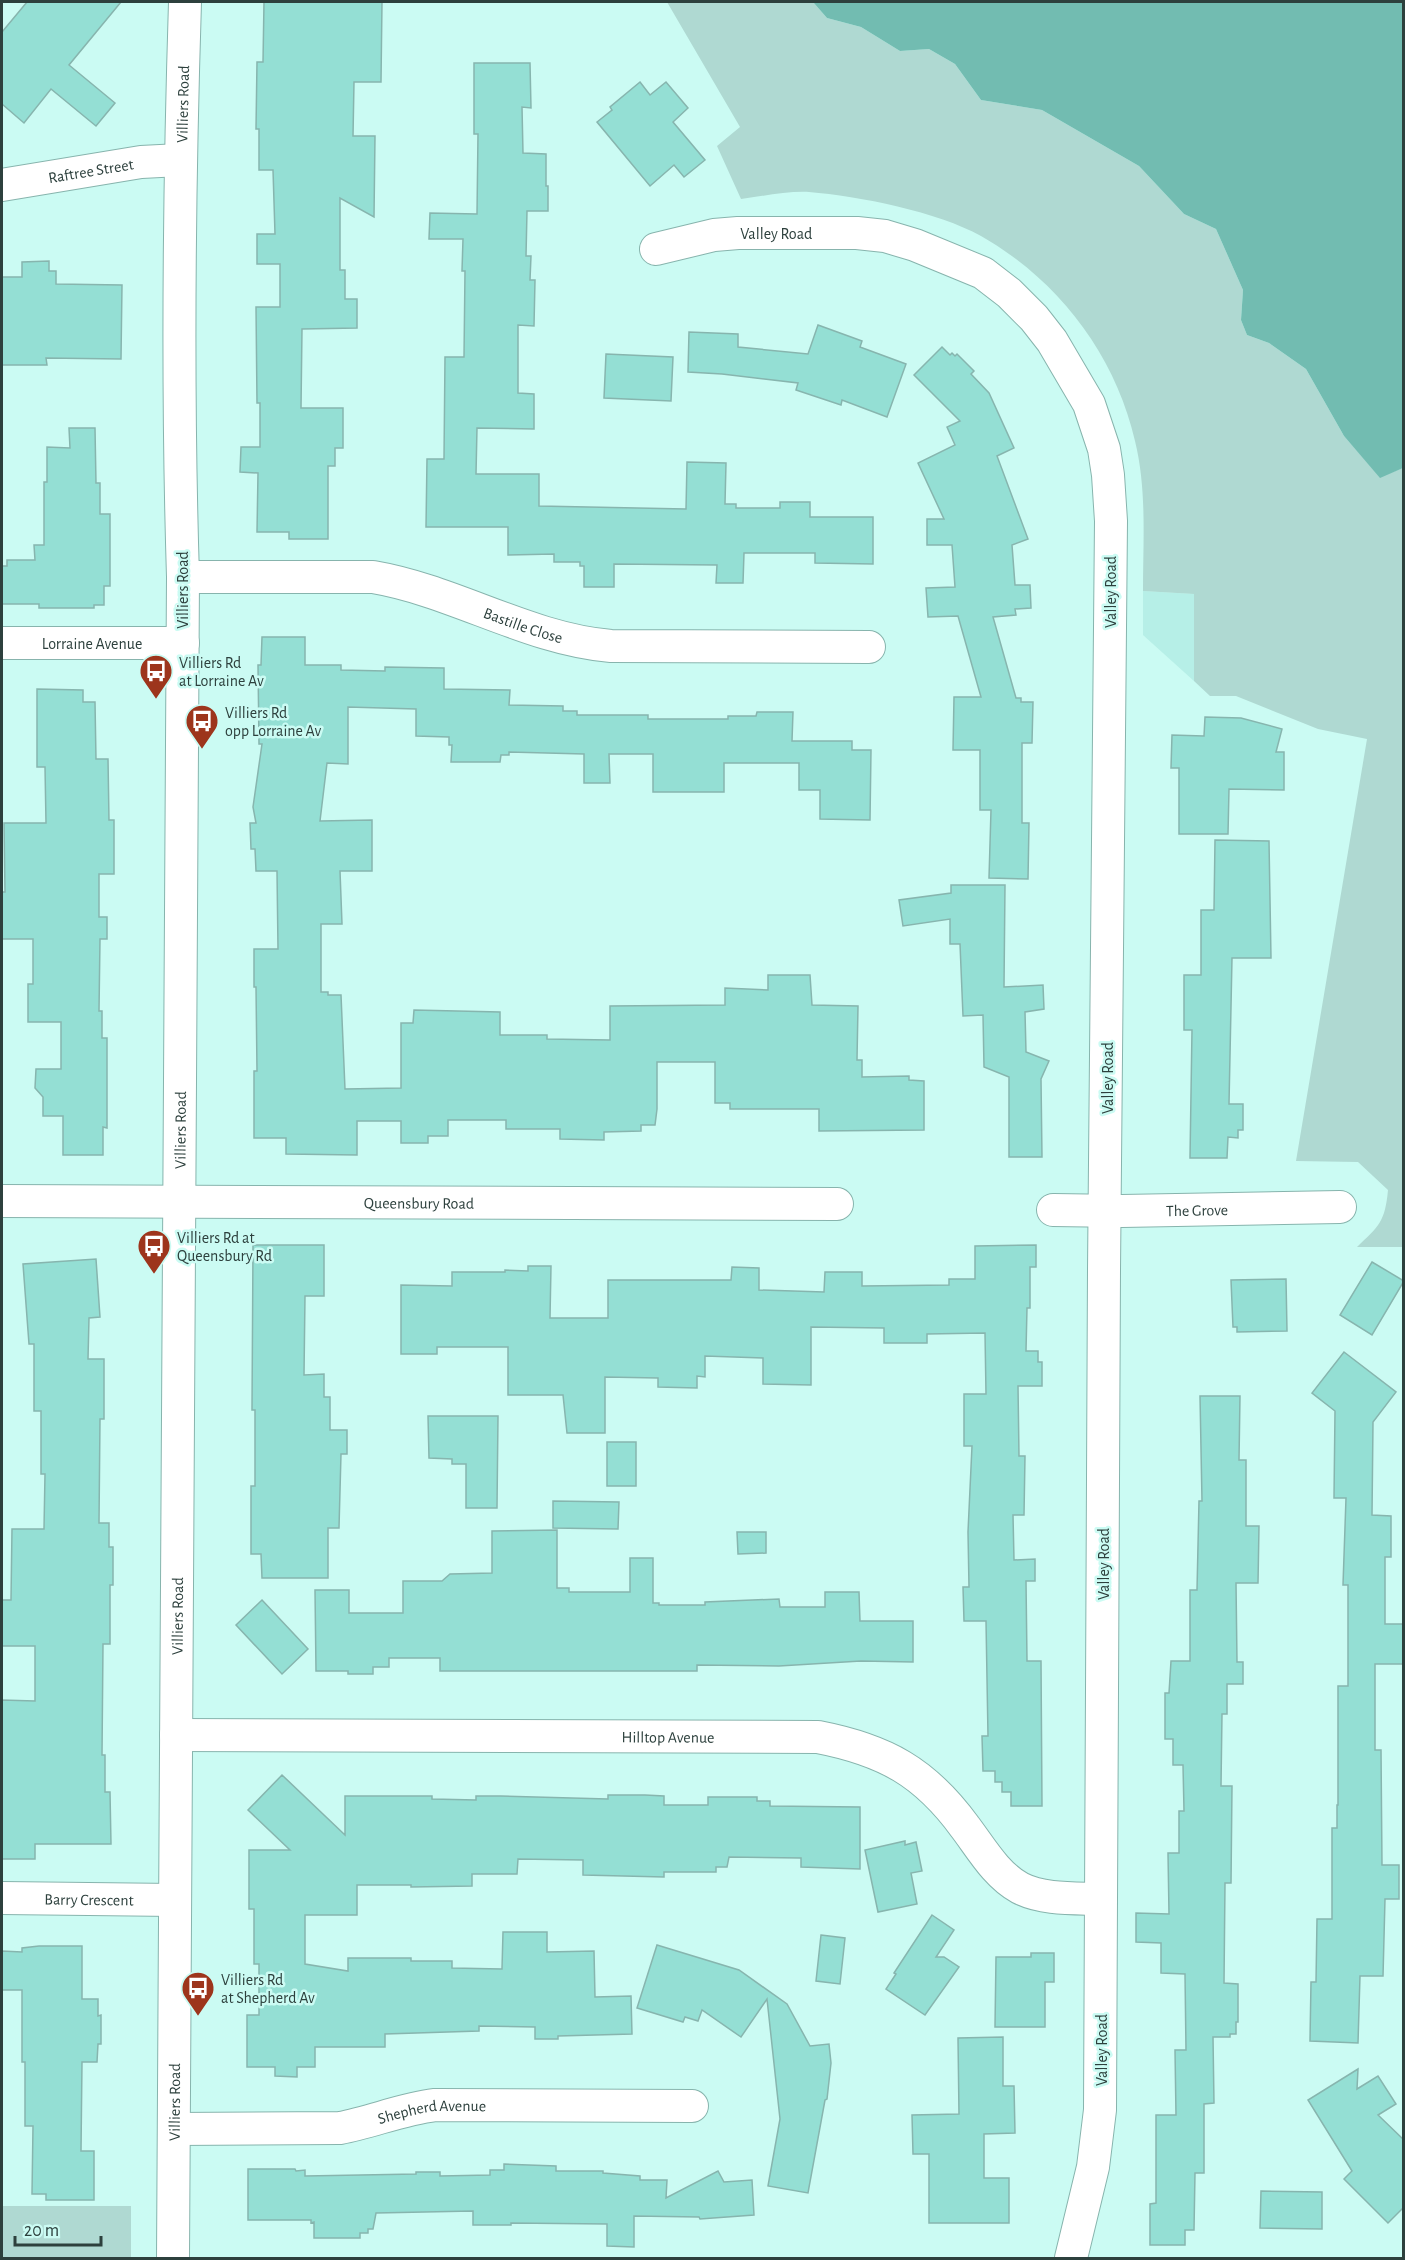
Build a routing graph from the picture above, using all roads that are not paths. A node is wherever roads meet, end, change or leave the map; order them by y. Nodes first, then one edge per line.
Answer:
1 (185, 2) edge
2 (180, 160) junction
3 (2, 185) edge
4 (656, 249) dead end
5 (183, 577) junction
6 (2, 643) edge
7 (183, 643) junction
8 (869, 647) dead end
9 (2, 1201) edge
10 (179, 1201) junction
11 (837, 1204) dead end
12 (1340, 1207) dead end
13 (1053, 1210) dead end
14 (1106, 1211) junction
15 (176, 1735) junction
16 (2, 1898) edge
17 (1101, 1899) junction
18 (175, 1900) junction
19 (692, 2106) dead end
20 (174, 2128) junction
21 (173, 2259) edge
22 (1071, 2259) edge

1 - 2 street, Villiers Road
2 - 3 street, Raftree Street
2 - 5 street, Villiers Road
4 - 14 street, Valley Road
5 - 7 street, Villiers Road
5 - 8 street, Bastille Close
6 - 7 street, Lorraine Avenue
7 - 10 street, Villiers Road
9 - 10 street, Queensbury Road
10 - 11 street, Queensbury Road
10 - 15 street, Villiers Road
12 - 14 street, The Grove
13 - 14 street, The Grove
14 - 17 street, Valley Road
15 - 17 street, Hilltop Avenue
15 - 18 street, Villiers Road
16 - 18 street, Barry Crescent
17 - 22 street, Valley Road
18 - 20 street, Villiers Road
19 - 20 street, Shepherd Avenue
20 - 21 street, Villiers Road

